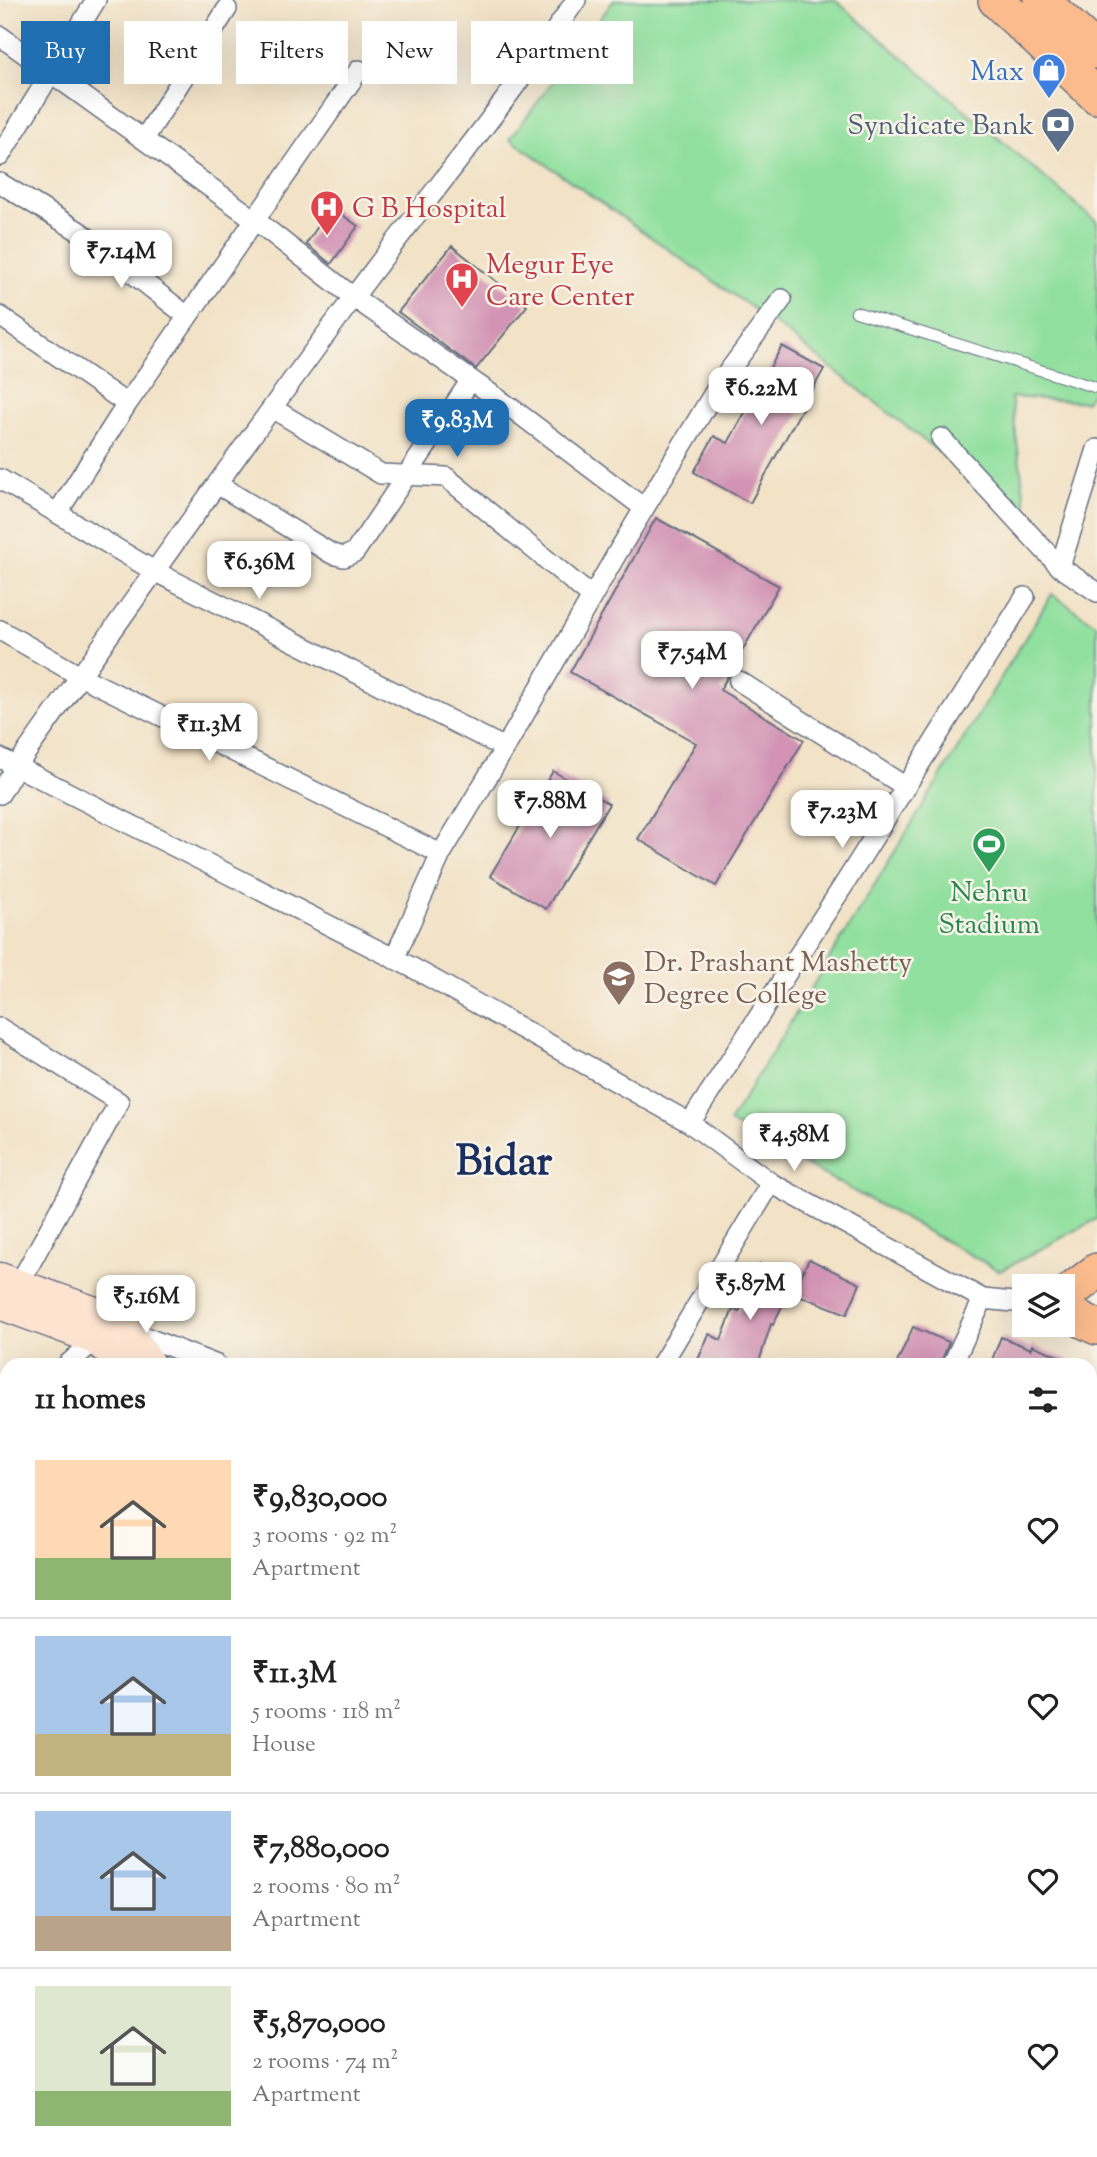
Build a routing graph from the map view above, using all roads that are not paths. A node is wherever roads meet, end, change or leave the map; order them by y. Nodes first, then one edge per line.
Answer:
1 (96, 0) edge
2 (576, 0) edge
3 (996, 0) edge
4 (227, 9) dead end
5 (1036, 10) edge
6 (83, 21) edge
7 (0, 36) edge
8 (21, 51) edge
9 (1097, 51) edge
10 (359, 70) dead end
11 (45, 84) edge
12 (68, 84) edge
13 (1097, 96) edge
14 (144, 139) junction
15 (0, 156) edge
16 (0, 183) edge
17 (254, 219) junction
18 (354, 297) junction
19 (782, 299) dead end
20 (856, 313) dead end
21 (0, 316) edge
22 (187, 316) junction
23 (471, 380) junction
24 (1097, 388) edge
25 (127, 404) junction
26 (272, 408) junction
27 (941, 438) dead end
28 (1095, 458) edge
29 (405, 475) junction
30 (0, 479) edge
31 (217, 484) junction
32 (644, 508) junction
33 (58, 512) junction
34 (1060, 566) junction
35 (154, 571) junction
36 (1097, 592) edge
37 (592, 597) junction
38 (1025, 597) dead end
39 (0, 631) edge
40 (80, 676) junction
41 (739, 681) dead end
42 (505, 748) junction
43 (8, 763) edge
44 (906, 787) junction
45 (0, 794) edge
46 (441, 854) junction
47 (394, 959) junction
48 (0, 1028) edge
49 (690, 1123) junction
50 (771, 1183) junction
51 (1097, 1271) edge
52 (10, 1281) edge
53 (1075, 1288) edge
54 (983, 1299) junction
55 (1012, 1302) edge
56 (0, 1305) edge
57 (1075, 1316) edge
58 (1097, 1327) edge
59 (130, 1331) junction
60 (95, 1340) junction
61 (75, 1358) edge
62 (133, 1358) edge
63 (140, 1358) edge
64 (198, 1358) edge
65 (665, 1358) edge
66 (955, 1358) edge

1 - 6 street
2 - 18 street
3 - 5 highway
4 - 14 street
5 - 9 highway
5 - 13 highway
7 - 8 street
10 - 17 street
11 - 15 street
12 - 14 street
14 - 17 street
16 - 22 street
17 - 18 street
17 - 22 street
18 - 23 street
18 - 26 street
19 - 32 street
20 - 24 lane
21 - 25 street
22 - 25 street
23 - 29 street
23 - 32 street
25 - 33 street
26 - 29 street
26 - 31 street
27 - 34 street
28 - 34 street
29 - 31 street
29 - 37 street
30 - 33 street
31 - 35 street
32 - 37 street
33 - 35 street
34 - 36 street
35 - 40 street
35 - 42 street
37 - 42 street
38 - 44 street
39 - 40 street
40 - 43 street
40 - 46 street
41 - 44 street
42 - 46 street
43 - 45 street
43 - 47 street
44 - 49 street
46 - 47 street
47 - 49 street
48 - 52 street
49 - 50 street
50 - 54 street
50 - 65 street
51 - 53 highway
52 - 59 main road
54 - 55 street
54 - 66 street
56 - 60 main road
57 - 58 highway
59 - 60 street
59 - 63 main road
59 - 64 street
60 - 61 street
60 - 62 main road

